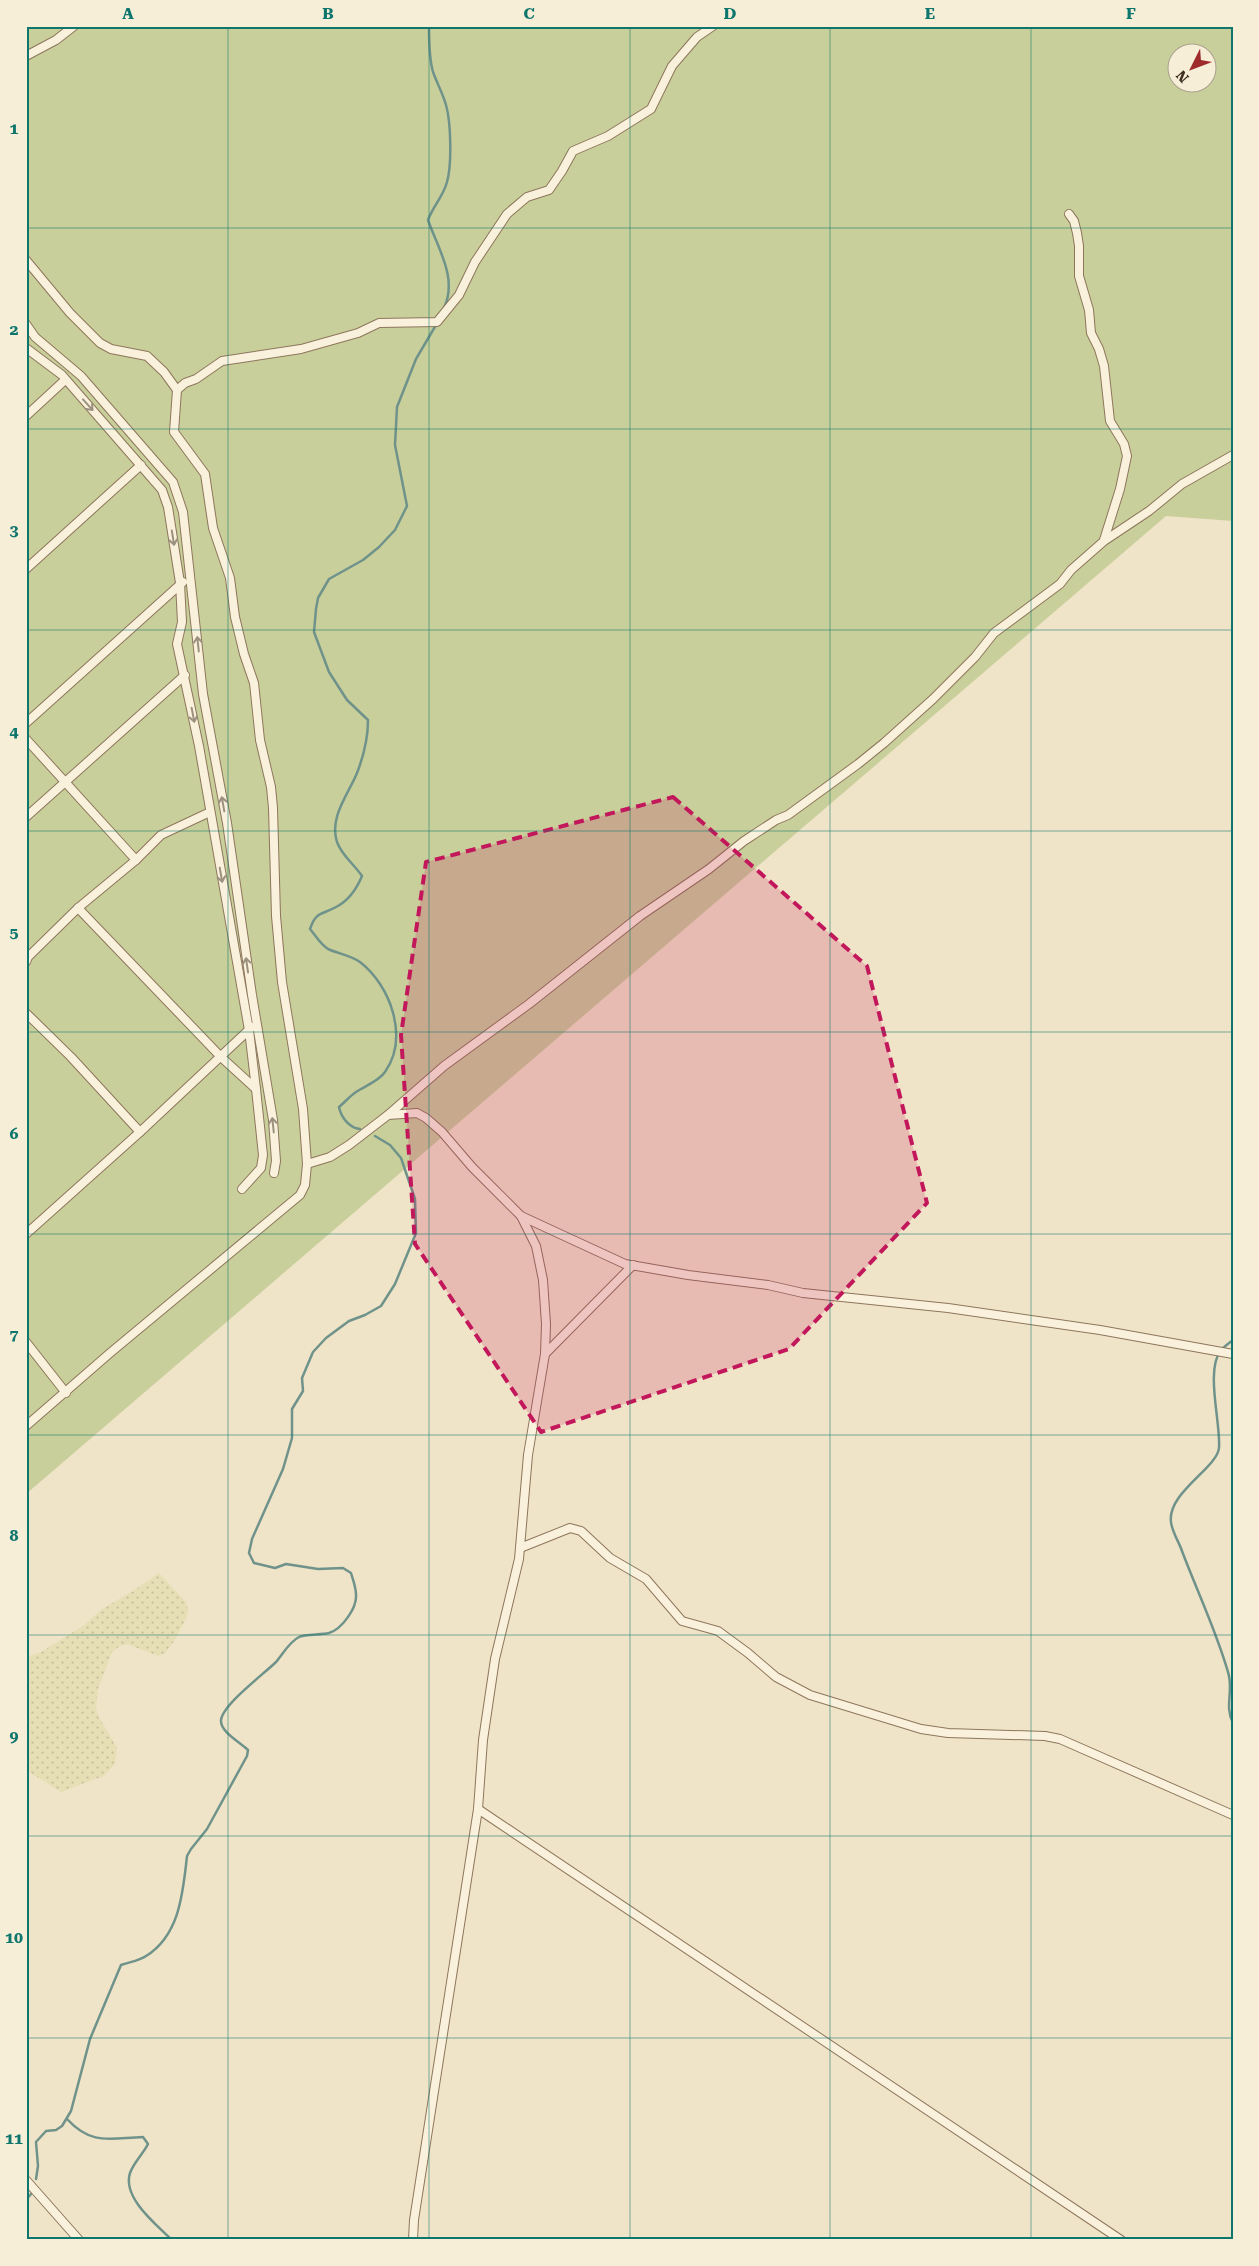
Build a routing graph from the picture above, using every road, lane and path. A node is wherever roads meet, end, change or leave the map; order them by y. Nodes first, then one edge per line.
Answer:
1 (74, 26) edge
2 (713, 26) edge
3 (26, 56) edge
4 (1069, 214) dead end
5 (26, 260) edge
6 (26, 324) edge
7 (26, 348) edge
8 (65, 380) junction
9 (177, 390) junction
10 (26, 416) edge
11 (1233, 454) edge
12 (1222, 461) junction
13 (1233, 464) edge
14 (141, 465) junction
15 (1104, 541) junction
16 (187, 552) junction
17 (176, 554) junction
18 (26, 570) edge
19 (191, 578) junction
20 (180, 583) junction
21 (185, 676) junction
22 (26, 723) edge
23 (26, 739) edge
24 (212, 741) junction
25 (199, 746) junction
26 (66, 782) junction
27 (210, 812) junction
28 (26, 817) edge
29 (136, 860) junction
30 (78, 908) junction
31 (26, 962) edge
32 (26, 1013) edge
33 (256, 1023) junction
34 (249, 1030) junction
35 (221, 1057) junction
36 (256, 1090) junction
37 (388, 1115) junction
38 (140, 1132) junction
39 (307, 1164) junction
40 (274, 1173) dead end
41 (242, 1189) dead end
42 (521, 1216) junction
43 (26, 1234) edge
44 (633, 1266) junction
45 (26, 1342) edge
46 (545, 1354) junction
47 (1233, 1354) edge
48 (66, 1393) junction
49 (26, 1426) edge
50 (520, 1548) junction
51 (478, 1809) junction
52 (1233, 1815) edge
53 (26, 2180) edge
54 (80, 2240) edge
55 (413, 2240) edge
56 (1121, 2240) edge

1 - 3 street
2 - 9 street
4 - 15 street
5 - 9 street
6 - 16 street
7 - 8 street
8 - 10 street
8 -> 14 street
9 - 39 street
11 - 12 street
12 - 13 street
12 - 15 street
14 -> 17 street
14 - 18 street
15 - 37 street
16 - 17 street
16 - 19 street
17 - 20 street
19 - 20 street
24 -> 19 street
20 - 21 street
20 - 22 street
21 -> 25 street
21 - 26 street
23 - 26 street
24 - 25 street
33 -> 24 street
25 - 27 street
26 - 28 street
26 - 29 street
27 - 29 street
27 -> 34 street
29 - 30 street
30 - 31 street
30 - 35 street
32 - 38 street
33 - 34 street
40 -> 33 street
34 - 35 street
34 - 36 street
35 - 36 street
35 - 38 street
36 - 41 street
37 - 39 street
37 - 42 street
38 - 43 street
39 - 48 street
42 - 44 street
42 - 46 street
44 - 46 street
44 - 47 street
45 - 48 street
46 - 50 street
48 - 49 street
50 - 51 street
50 - 52 street
51 - 55 street
51 - 56 street
53 - 54 street

